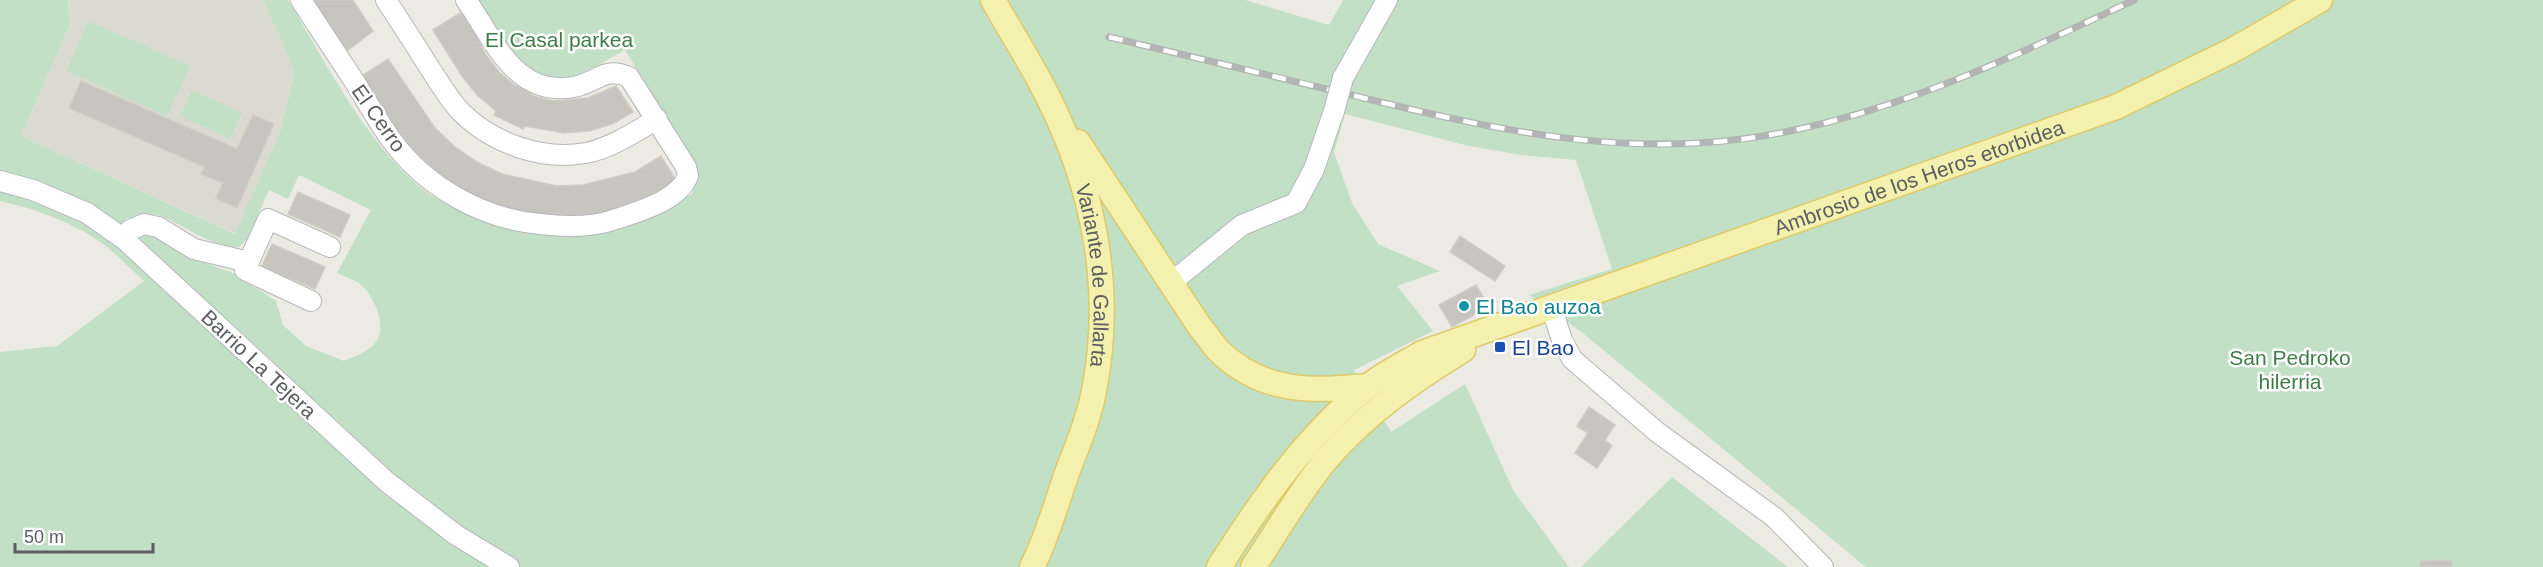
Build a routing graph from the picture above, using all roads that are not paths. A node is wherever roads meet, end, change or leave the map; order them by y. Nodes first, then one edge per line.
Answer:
1 (301, 0) edge
2 (386, 0) edge
3 (466, 0) edge
4 (993, 0) edge
5 (1388, 0) edge
6 (2320, 0) edge
7 (1047, 95) junction
8 (657, 119) junction
9 (0, 181) edge
10 (124, 239) junction
11 (330, 247) dead end
12 (249, 262) junction
13 (1172, 282) junction
14 (311, 301) dead end
15 (1551, 306) junction
16 (1506, 324) junction
17 (1368, 386) junction
18 (1034, 566) edge
19 (509, 567) edge
20 (1219, 567) edge
21 (1253, 567) edge
22 (1823, 567) edge

1 - 8 street, El Cerro
2 - 8 street
3 - 8 street, El Cerro
4 - 7 main road, Variante de Gallarta
5 - 13 street, bridge
6 - 15 main road, Ambrosio de los Heros etorbidea
7 - 13 main road
7 - 18 main road, Variante de Gallarta
9 - 10 street, Barrio La Tejera
10 - 12 street
10 - 19 street, Barrio La Tejera
11 - 12 street
12 - 14 street
13 - 17 main road
15 - 16 main road, Ambrosio de los Heros etorbidea
15 - 22 street
16 - 17 main road
16 - 21 main road
17 - 20 main road

